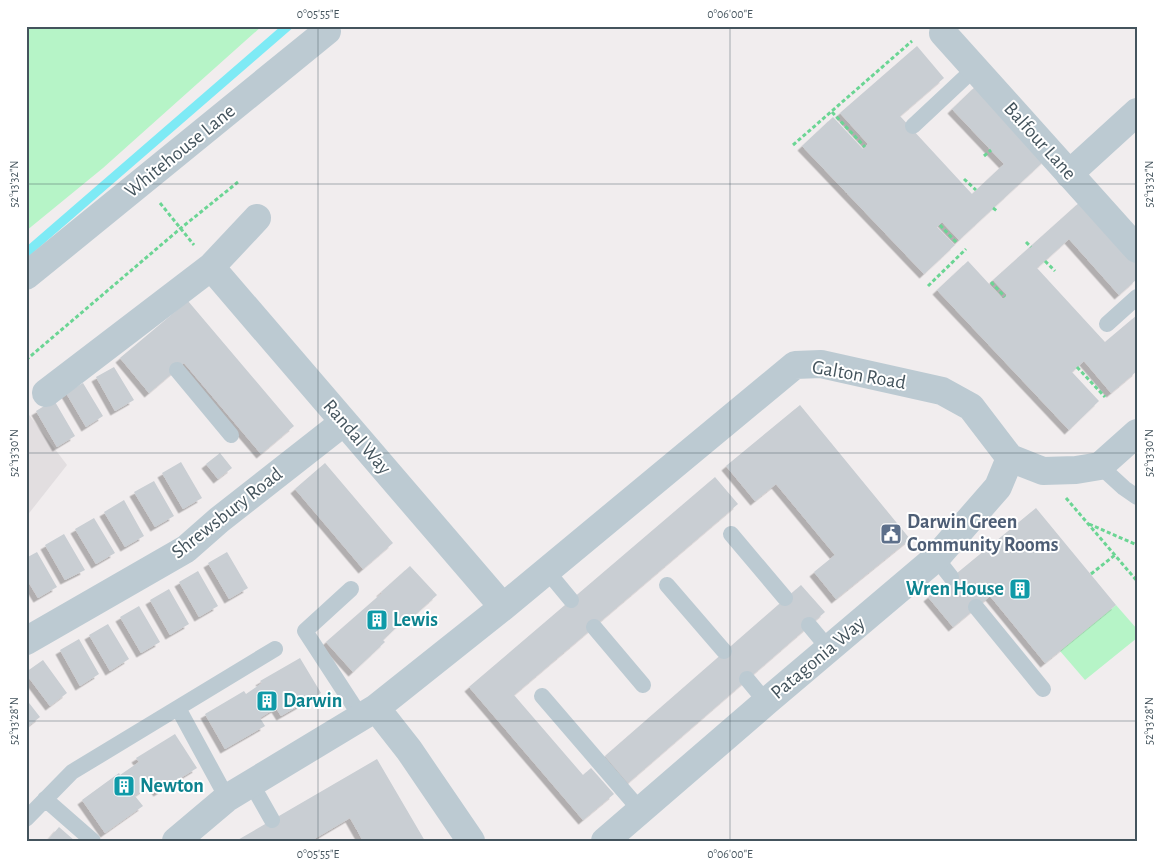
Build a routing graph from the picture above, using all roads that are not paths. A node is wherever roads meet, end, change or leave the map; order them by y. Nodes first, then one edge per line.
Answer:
1 (330, 29) edge
2 (943, 33) dead end
3 (975, 68) junction
4 (1137, 112) edge
5 (913, 126) dead end
6 (1070, 174) junction
7 (257, 218) dead end
8 (1137, 249) edge
9 (211, 267) junction
10 (26, 276) edge
11 (1137, 297) edge
12 (1106, 324) dead end
13 (177, 370) dead end
14 (46, 393) dead end
15 (344, 422) junction
16 (1137, 433) edge
17 (231, 435) dead end
18 (1010, 458) junction
19 (1100, 466) junction
20 (1137, 498) edge
21 (731, 534) dead end
22 (547, 571) junction
23 (667, 585) dead end
24 (351, 589) dead end
25 (785, 598) dead end
26 (571, 600) dead end
27 (503, 607) junction
28 (976, 607) dead end
29 (809, 625) dead end
30 (594, 627) dead end
31 (26, 641) edge
32 (275, 649) dead end
33 (829, 649) junction
34 (724, 651) dead end
35 (747, 679) dead end
36 (643, 685) dead end
37 (1043, 690) dead end
38 (542, 696) dead end
39 (766, 702) junction
40 (178, 708) junction
41 (368, 712) junction
42 (251, 783) junction
43 (227, 798) junction
44 (46, 799) junction
45 (640, 811) junction
46 (26, 819) edge
47 (272, 820) dead end
48 (93, 841) edge
49 (176, 841) edge
50 (471, 841) edge
51 (606, 841) edge

1 - 10 street, Whitehouse Lane
2 - 3 street, Balfour Lane
3 - 5 lane
3 - 6 street, Balfour Lane
4 - 6 street
6 - 8 street, Balfour Lane
7 - 9 street
9 - 14 street
9 - 15 street, Randal Way
11 - 12 lane
13 - 17 lane
15 - 27 street, Randal Way
15 - 31 street, Shrewsbury Road
16 - 19 street
18 - 19 street
18 - 22 street, Galton Road
18 - 33 street, Patagonia Way
19 - 20 lane
21 - 25 lane
22 - 26 lane
22 - 27 street, Galton Road
23 - 34 lane
24 - 41 lane
27 - 41 street, Galton Road
28 - 37 lane
29 - 33 lane
30 - 36 lane
32 - 40 lane
33 - 39 street, Patagonia Way
35 - 39 lane
38 - 45 lane
39 - 45 street, Patagonia Way
40 - 43 lane
40 - 44 lane
41 - 42 street, Galton Road
41 - 50 street
42 - 43 street, Galton Road
42 - 47 lane
43 - 49 street, Galton Road
44 - 46 lane
44 - 48 lane
45 - 51 street, Patagonia Way

